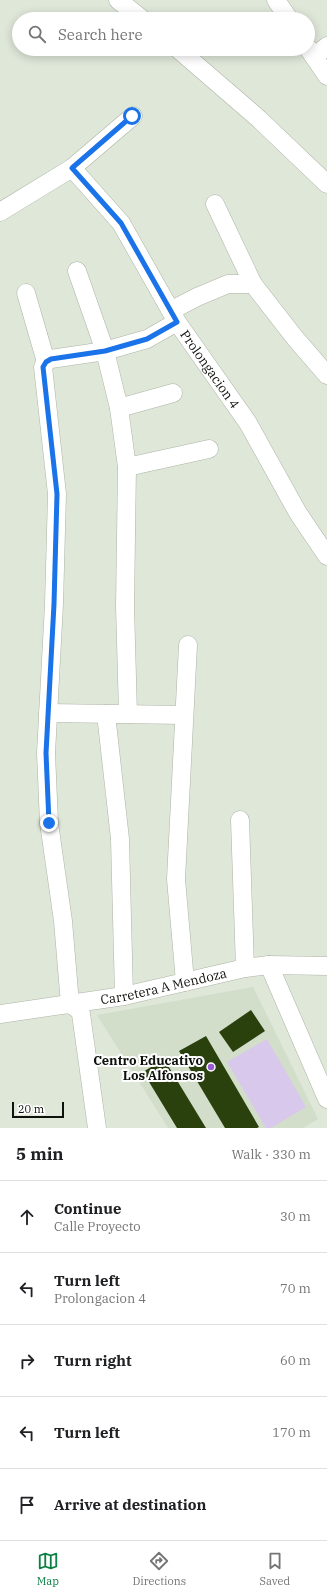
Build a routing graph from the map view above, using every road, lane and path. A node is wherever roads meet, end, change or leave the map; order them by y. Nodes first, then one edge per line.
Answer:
1 (118, 0) edge
2 (276, 0) edge
3 (133, 12) edge
4 (284, 12) edge
5 (316, 50) edge
6 (186, 56) edge
7 (327, 76) edge
8 (132, 116) dead end
9 (72, 168) junction
10 (327, 184) edge
11 (215, 204) dead end
12 (0, 212) edge
13 (78, 271) dead end
14 (253, 284) junction
15 (26, 293) dead end
16 (175, 316) junction
17 (105, 351) junction
18 (46, 362) junction
19 (327, 375) edge
20 (173, 393) dead end
21 (119, 408) junction
22 (209, 449) dead end
23 (127, 467) junction
24 (327, 556) edge
25 (188, 645) dead end
26 (48, 714) junction
27 (106, 714) junction
28 (128, 714) junction
29 (184, 715) junction
30 (240, 820) dead end
31 (269, 965) junction
32 (327, 966) edge
33 (245, 968) junction
34 (185, 982) junction
35 (124, 996) junction
36 (70, 1004) junction
37 (0, 1014) edge
38 (327, 1099) edge
39 (97, 1128) edge

1 - 3 street
2 - 4 street
5 - 7 street
6 - 10 street
8 - 9 street
9 - 12 street
9 - 16 street, Prolongacion 4
11 - 14 street
13 - 17 street
14 - 16 street
14 - 19 street
15 - 18 street
16 - 17 street
16 - 24 street, Prolongacion 4
17 - 18 street
17 - 21 street
18 - 26 street
20 - 21 street
21 - 23 street
22 - 23 street
23 - 28 street
25 - 29 street
26 - 27 street
26 - 36 street
27 - 28 street
27 - 35 street
28 - 29 street
29 - 34 street
30 - 33 street
31 - 32 street, Carretera A Mendoza
31 - 33 street, Carretera A Mendoza
31 - 38 street
33 - 34 street, Carretera A Mendoza
34 - 35 street, Carretera A Mendoza
35 - 36 street, Carretera A Mendoza
36 - 37 street, Carretera A Mendoza
36 - 39 street

